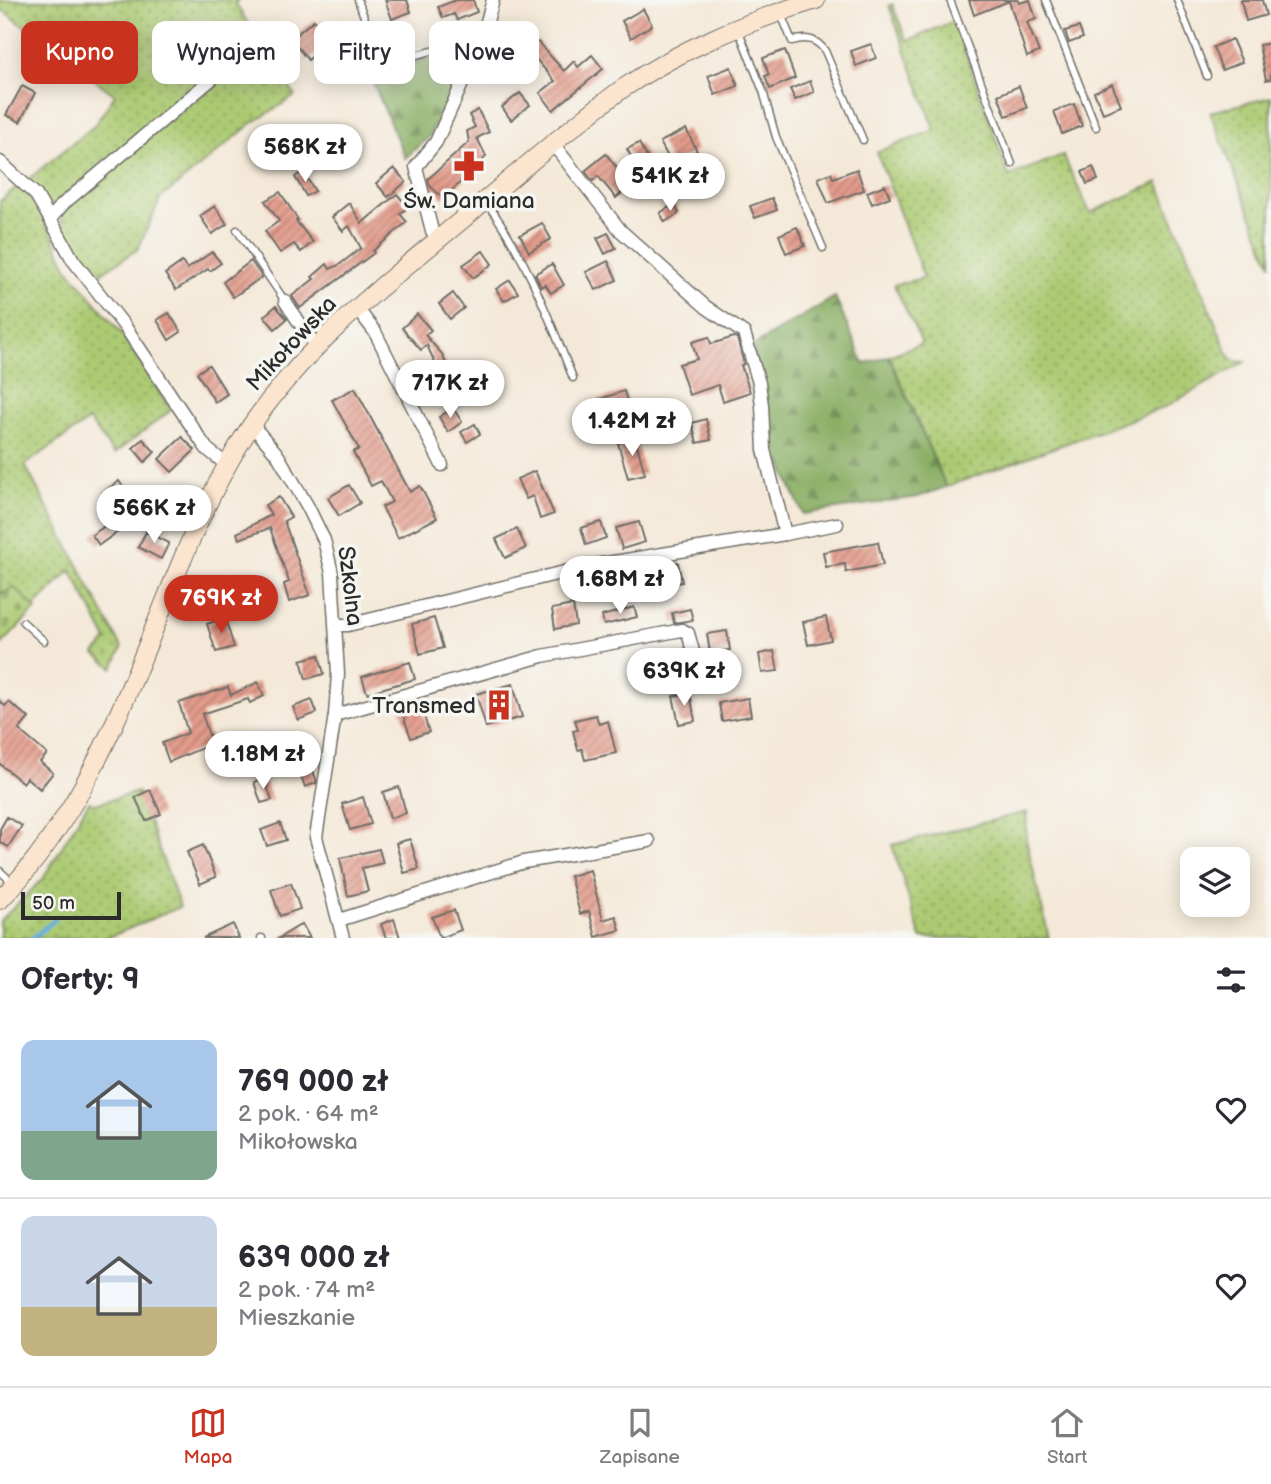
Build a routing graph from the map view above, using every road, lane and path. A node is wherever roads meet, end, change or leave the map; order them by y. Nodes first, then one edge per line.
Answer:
1 (358, 0) edge
2 (493, 0) edge
3 (816, 0) edge
4 (950, 0) edge
5 (1046, 0) edge
6 (1177, 0) edge
7 (780, 12) junction
8 (487, 21) edge
9 (738, 27) junction
10 (429, 51) edge
11 (1208, 76) dead end
12 (206, 84) edge
13 (462, 84) edge
14 (1096, 127) dead end
15 (863, 140) dead end
16 (553, 144) junction
17 (0, 162) edge
18 (1012, 164) dead end
19 (485, 201) junction
20 (50, 219) junction
21 (237, 230) dead end
22 (438, 240) junction
23 (823, 248) dead end
24 (285, 301) joint
25 (357, 308) junction
26 (317, 345) junction
27 (573, 378) dead end
28 (252, 425) junction
29 (227, 466) junction
30 (442, 466) dead end
31 (837, 524) dead end
32 (785, 534) junction
33 (23, 622) dead end
34 (336, 625) junction
35 (44, 641) dead end
36 (702, 684) dead end
37 (335, 715) junction
38 (649, 841) dead end
39 (0, 871) edge
40 (15, 884) junction
41 (0, 900) edge
42 (340, 920) junction
43 (343, 938) edge

1 - 10 lane
2 - 8 street
3 - 7 main road, Mikołowska
4 - 18 lane
5 - 14 lane
6 - 11 lane
7 - 9 main road, Mikołowska
7 - 15 lane
9 - 16 main road, Mikołowska
9 - 23 lane
12 - 20 street
13 - 22 street
16 - 19 main road, Mikołowska
16 - 32 street
17 - 20 street
19 - 22 main road, Mikołowska
19 - 27 lane
20 - 29 street
21 - 24 lane
22 - 25 main road, Mikołowska
24 - 26 street
25 - 26 main road, Mikołowska
25 - 30 street
26 - 28 main road, Mikołowska
28 - 29 main road, Mikołowska
28 - 34 street, Szkolna
29 - 40 main road, Mikołowska
31 - 32 street
32 - 34 street
33 - 35 lane
34 - 37 street, Szkolna
36 - 37 street
37 - 42 street, Szkolna
38 - 42 street
39 - 40 lane
40 - 41 main road, Mikołowska
42 - 43 street, Szkolna

